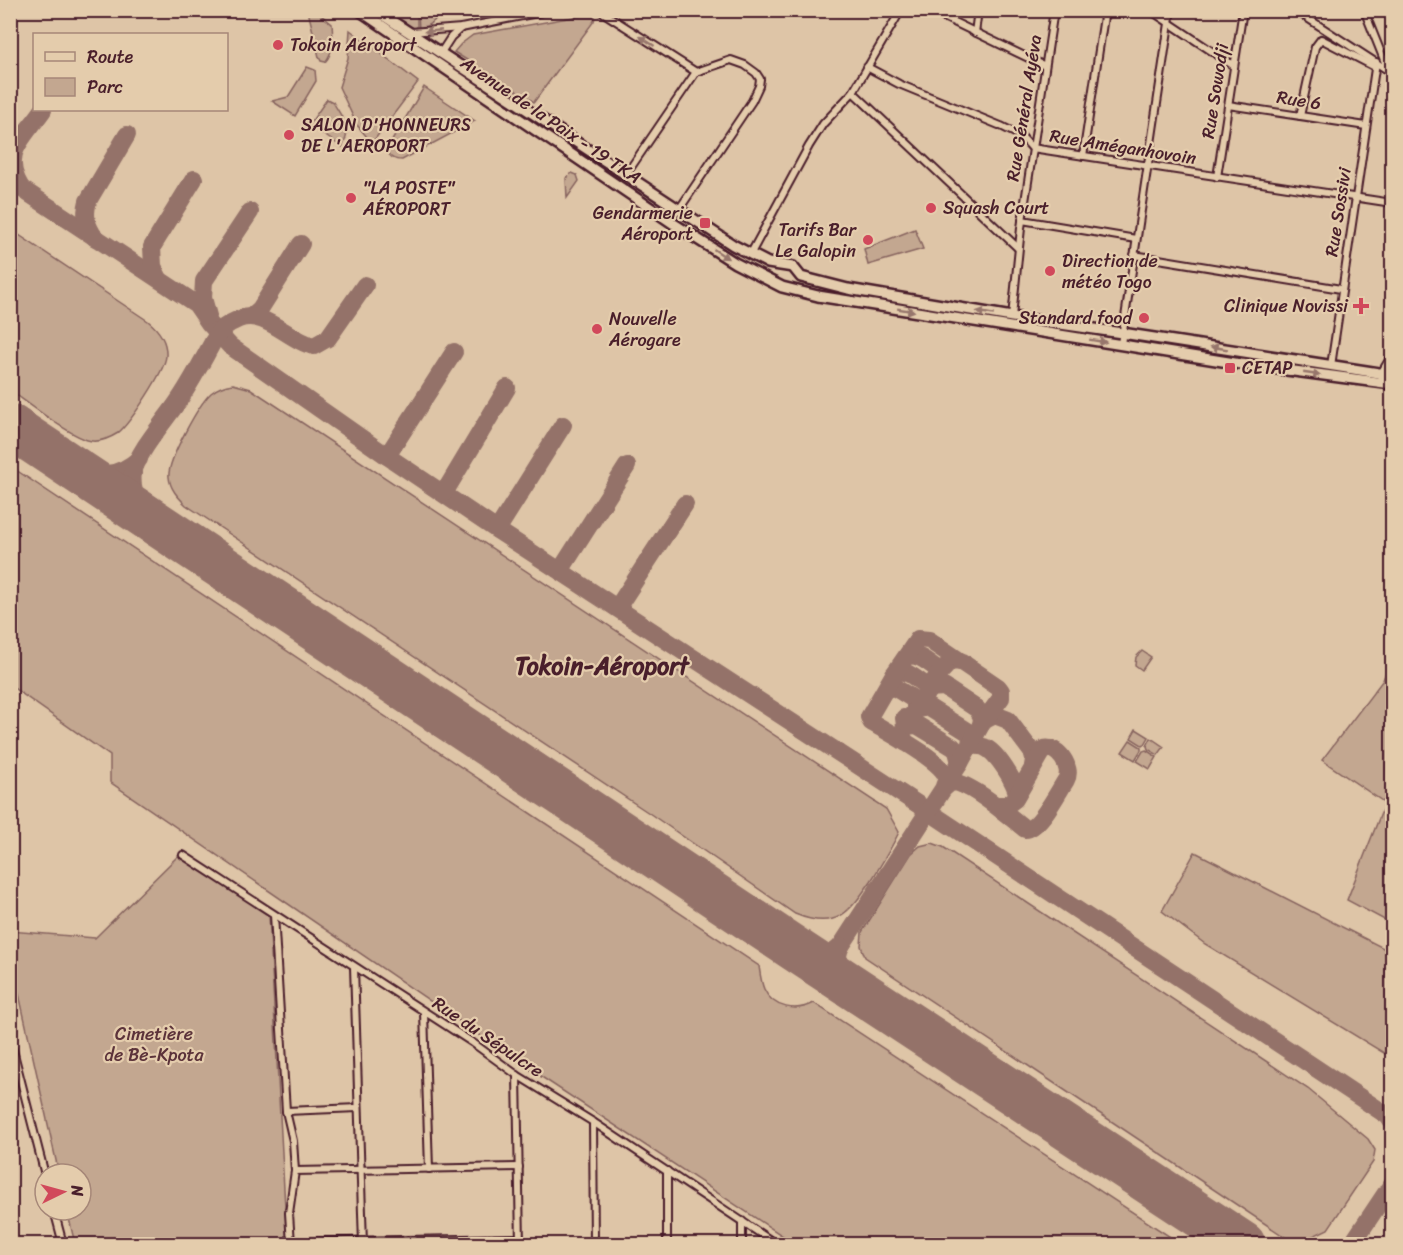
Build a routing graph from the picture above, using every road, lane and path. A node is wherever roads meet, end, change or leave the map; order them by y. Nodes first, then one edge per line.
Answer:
1 (359, 10) edge
2 (375, 10) edge
3 (553, 10) edge
4 (599, 10) edge
5 (901, 10) edge
6 (929, 10) edge
7 (978, 10) edge
8 (1054, 10) edge
9 (1105, 10) edge
10 (1150, 10) edge
11 (1171, 10) edge
12 (1243, 10) edge
13 (1364, 10) edge
14 (1298, 12) edge
15 (1168, 22) junction
16 (461, 28) junction
17 (408, 32) junction
18 (975, 33) junction
19 (440, 54) junction
20 (1375, 65) junction
21 (1045, 66) junction
22 (1234, 66) junction
23 (867, 67) junction
24 (696, 72) junction
25 (1390, 72) edge
26 (853, 92) junction
27 (1228, 105) junction
28 (1300, 116) junction
29 (1366, 126) junction
30 (1032, 148) junction
31 (1083, 156) junction
32 (1146, 166) junction
33 (625, 176) junction
34 (1217, 177) junction
35 (1355, 197) junction
36 (1392, 203) edge
37 (678, 211) junction
38 (1022, 220) junction
39 (1136, 239) junction
40 (1018, 248) junction
41 (750, 255) junction
42 (1134, 255) junction
43 (1341, 289) junction
44 (1012, 317) junction
45 (1122, 333) junction
46 (1121, 344) junction
47 (1392, 355) edge
48 (1287, 359) junction
49 (1331, 366) junction
50 (1286, 370) junction
51 (1392, 375) edge
52 (1379, 378) junction
53 (1392, 384) edge
54 (183, 855) dead end
55 (274, 915) junction
56 (354, 967) junction
57 (424, 1012) junction
58 (10, 1038) edge
59 (517, 1075) junction
60 (358, 1108) junction
61 (286, 1111) junction
62 (593, 1122) junction
63 (42, 1162) edge
64 (519, 1167) junction
65 (429, 1169) junction
66 (361, 1170) junction
67 (295, 1171) junction
68 (667, 1171) junction
69 (742, 1221) junction
70 (57, 1222) edge
71 (520, 1241) edge
72 (291, 1243) edge
73 (363, 1243) edge
74 (63, 1245) edge
75 (594, 1245) edge
76 (667, 1245) edge
77 (742, 1245) edge
78 (776, 1245) edge

1 -> 46 main road, Avenue de la Paix - 19 TKA
2 - 17 main road, Avenue de la Paix - 19 TKA
3 - 16 street
24 -> 4 street
5 - 23 street
6 - 18 street
7 - 18 street
8 - 21 street, Rue Général Ayéva
9 - 31 street
10 - 15 street
11 - 15 street
12 - 22 street, Rue Sowodji
13 - 25 street
14 - 20 street
15 - 22 street
15 - 32 street
16 -> 17 street
16 - 19 street
17 - 19 main road, Avenue de la Paix - 19 TKA
18 - 21 street
19 - 33 main road, Avenue de la Paix - 19 TKA
20 - 25 street
20 - 28 street
20 - 29 street, Rue Sossivi
21 - 30 street, Rue Général Ayéva
22 - 27 street, Rue Sowodji
23 - 26 street
23 - 30 street, Rue Améganhovoin
24 - 33 street
24 - 37 street
26 - 40 street
26 - 41 street
27 - 28 street, Rue 6
27 - 34 street, Rue Sowodji
28 - 29 street, Rue 6
29 - 35 street, Rue Sossivi
30 - 31 street, Rue Améganhovoin
30 - 38 street, Rue Général Ayéva
31 - 32 street, Rue Améganhovoin
32 - 34 street, Rue Améganhovoin
32 - 39 street
33 - 37 main road, Avenue de la Paix - 19 TKA
34 - 35 street, Rue Améganhovoin
35 - 36 street, Rue Améganhovoin
35 - 43 street, Rue Sossivi
37 - 41 main road, Avenue de la Paix - 19 TKA
38 - 39 street
38 - 40 street, Rue Général Ayéva
39 - 42 street
40 - 44 street, Rue Général Ayéva
44 -> 41 main road, Avenue de la Paix - 19 TKA
42 - 43 street
42 - 45 street
43 - 49 street, Rue Sossivi
44 - 45 main road, Avenue de la Paix - 19 TKA
45 - 46 street
48 -> 45 main road, Avenue de la Paix - 19 TKA
46 - 50 main road, Avenue de la Paix - 19 TKA
47 - 52 street
48 - 49 main road, Avenue de la Paix - 19 TKA
48 - 50 main road
49 - 52 main road, Avenue de la Paix - 19 TKA
50 -> 52 main road, Avenue de la Paix - 19 TKA
51 - 52 main road
52 - 53 main road, Avenue de la Paix - 19 TKA
54 - 55 street, Rue du Sépulcre
55 - 56 street, Rue du Sépulcre
55 - 61 street
56 - 57 street, Rue du Sépulcre
56 - 60 street
57 - 59 street, Rue du Sépulcre
57 - 65 street
58 - 63 street
59 - 62 street, Rue du Sépulcre
59 - 64 street
60 - 61 street
60 - 66 street
61 - 67 street
62 - 68 street, Rue du Sépulcre
62 - 75 street
64 - 65 street
64 - 71 street
65 - 66 street
66 - 67 street
66 - 73 street
67 - 72 street
68 - 69 street, Rue du Sépulcre
68 - 76 street
69 - 77 street
69 - 78 street, Rue du Sépulcre
70 - 74 street
71 - 73 street
72 - 73 street

